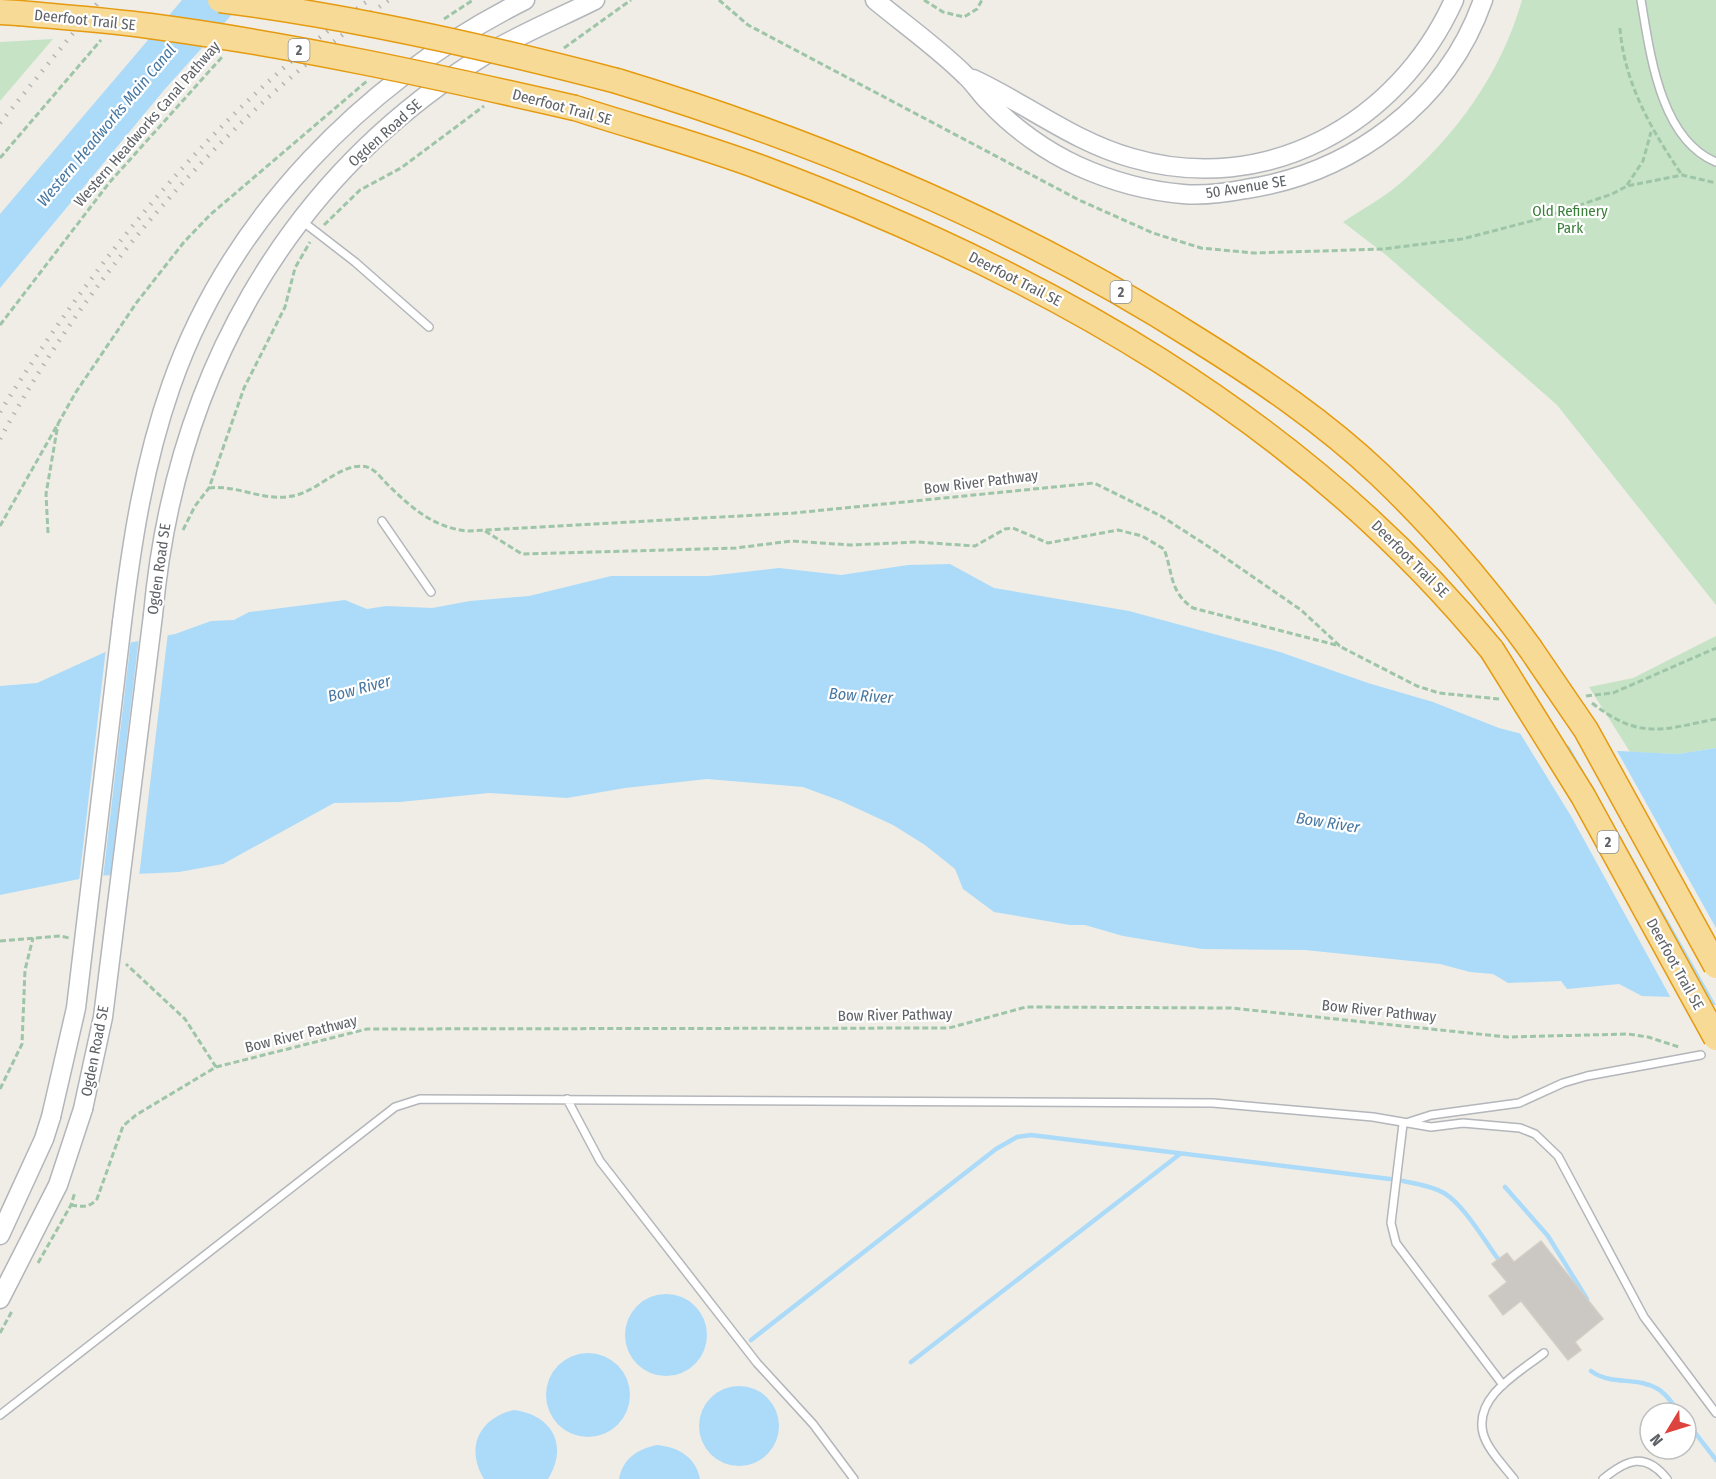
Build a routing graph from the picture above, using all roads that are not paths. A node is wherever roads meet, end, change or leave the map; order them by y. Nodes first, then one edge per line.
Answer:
1 (220, 0) edge
2 (525, 0) edge
3 (595, 0) edge
4 (875, 0) edge
5 (1454, 0) edge
6 (1483, 0) edge
7 (1641, 0) edge
8 (9, 13) edge
9 (966, 76) junction
10 (1716, 162) edge
11 (300, 220) junction
12 (429, 327) dead end
13 (382, 521) dead end
14 (431, 592) dead end
15 (1716, 966) edge
16 (1708, 1047) edge
17 (567, 1099) junction
18 (1403, 1124) junction
19 (0, 1235) edge
20 (0, 1299) edge
21 (1544, 1353) dead end
22 (1503, 1385) junction
23 (1716, 1413) edge
24 (0, 1415) edge
25 (854, 1479) edge
26 (1514, 1479) edge
27 (1603, 1479) edge
28 (1667, 1479) edge

1 - 15 highway, 2, bridge
2 - 19 street, Ogden Road SE, bridge
3 - 11 street, Ogden Road SE
4 - 9 street, 50 Avenue SE
5 - 9 street, 50 Avenue SE
6 - 9 street, 50 Avenue SE
7 - 10 lane
8 - 16 highway, Deerfoot Trail SE / 2, bridge
11 - 12 lane
11 - 20 street, Ogden Road SE, bridge
13 - 14 lane
16 - 18 lane
17 - 18 lane
17 - 24 lane
17 - 25 lane
18 - 22 lane
18 - 23 lane
21 - 22 lane
22 - 26 lane
27 - 28 lane

